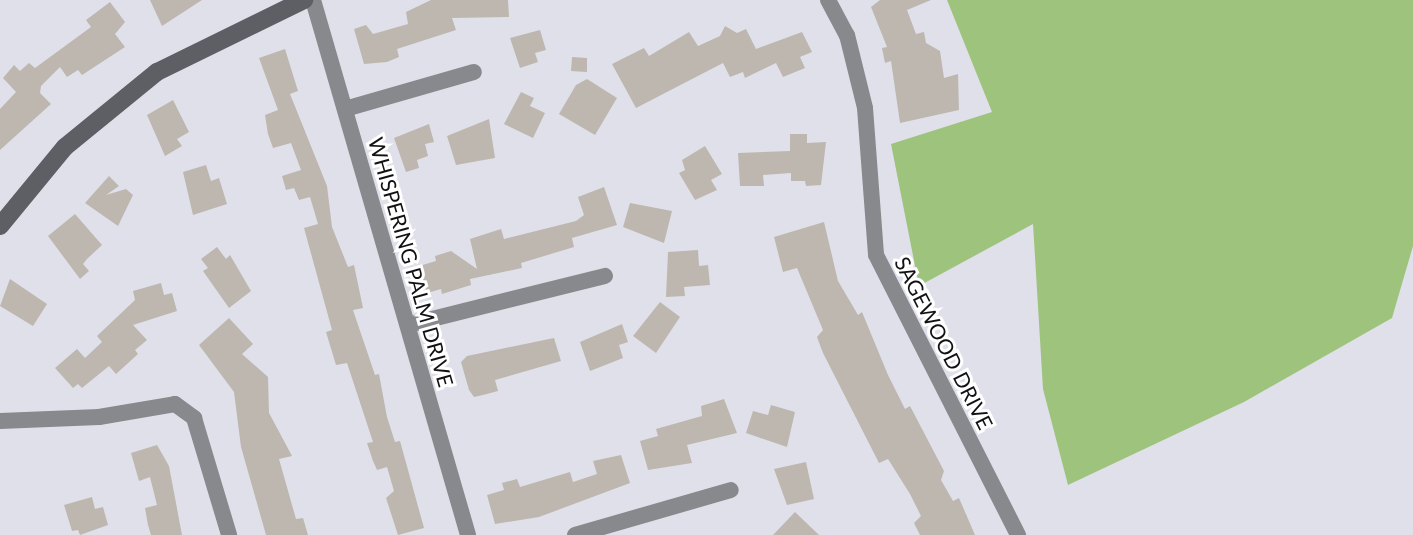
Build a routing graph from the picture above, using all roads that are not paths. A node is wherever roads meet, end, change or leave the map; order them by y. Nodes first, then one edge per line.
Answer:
1 (304, 0) edge
2 (313, 0) edge
3 (828, 0) edge
4 (474, 72) dead end
5 (345, 109) junction
6 (0, 226) edge
7 (605, 276) dead end
8 (408, 326) junction
9 (0, 421) edge
10 (731, 490) dead end
11 (229, 535) edge
12 (468, 535) edge
13 (575, 535) edge
14 (1018, 535) edge

1 - 6 street
2 - 5 street, WHISPERING PALM DRIVE
3 - 14 street, SAGEWOOD DRIVE
4 - 5 street
5 - 8 street, WHISPERING PALM DRIVE
7 - 8 street
8 - 12 street, WHISPERING PALM DRIVE
9 - 11 street
10 - 13 street

